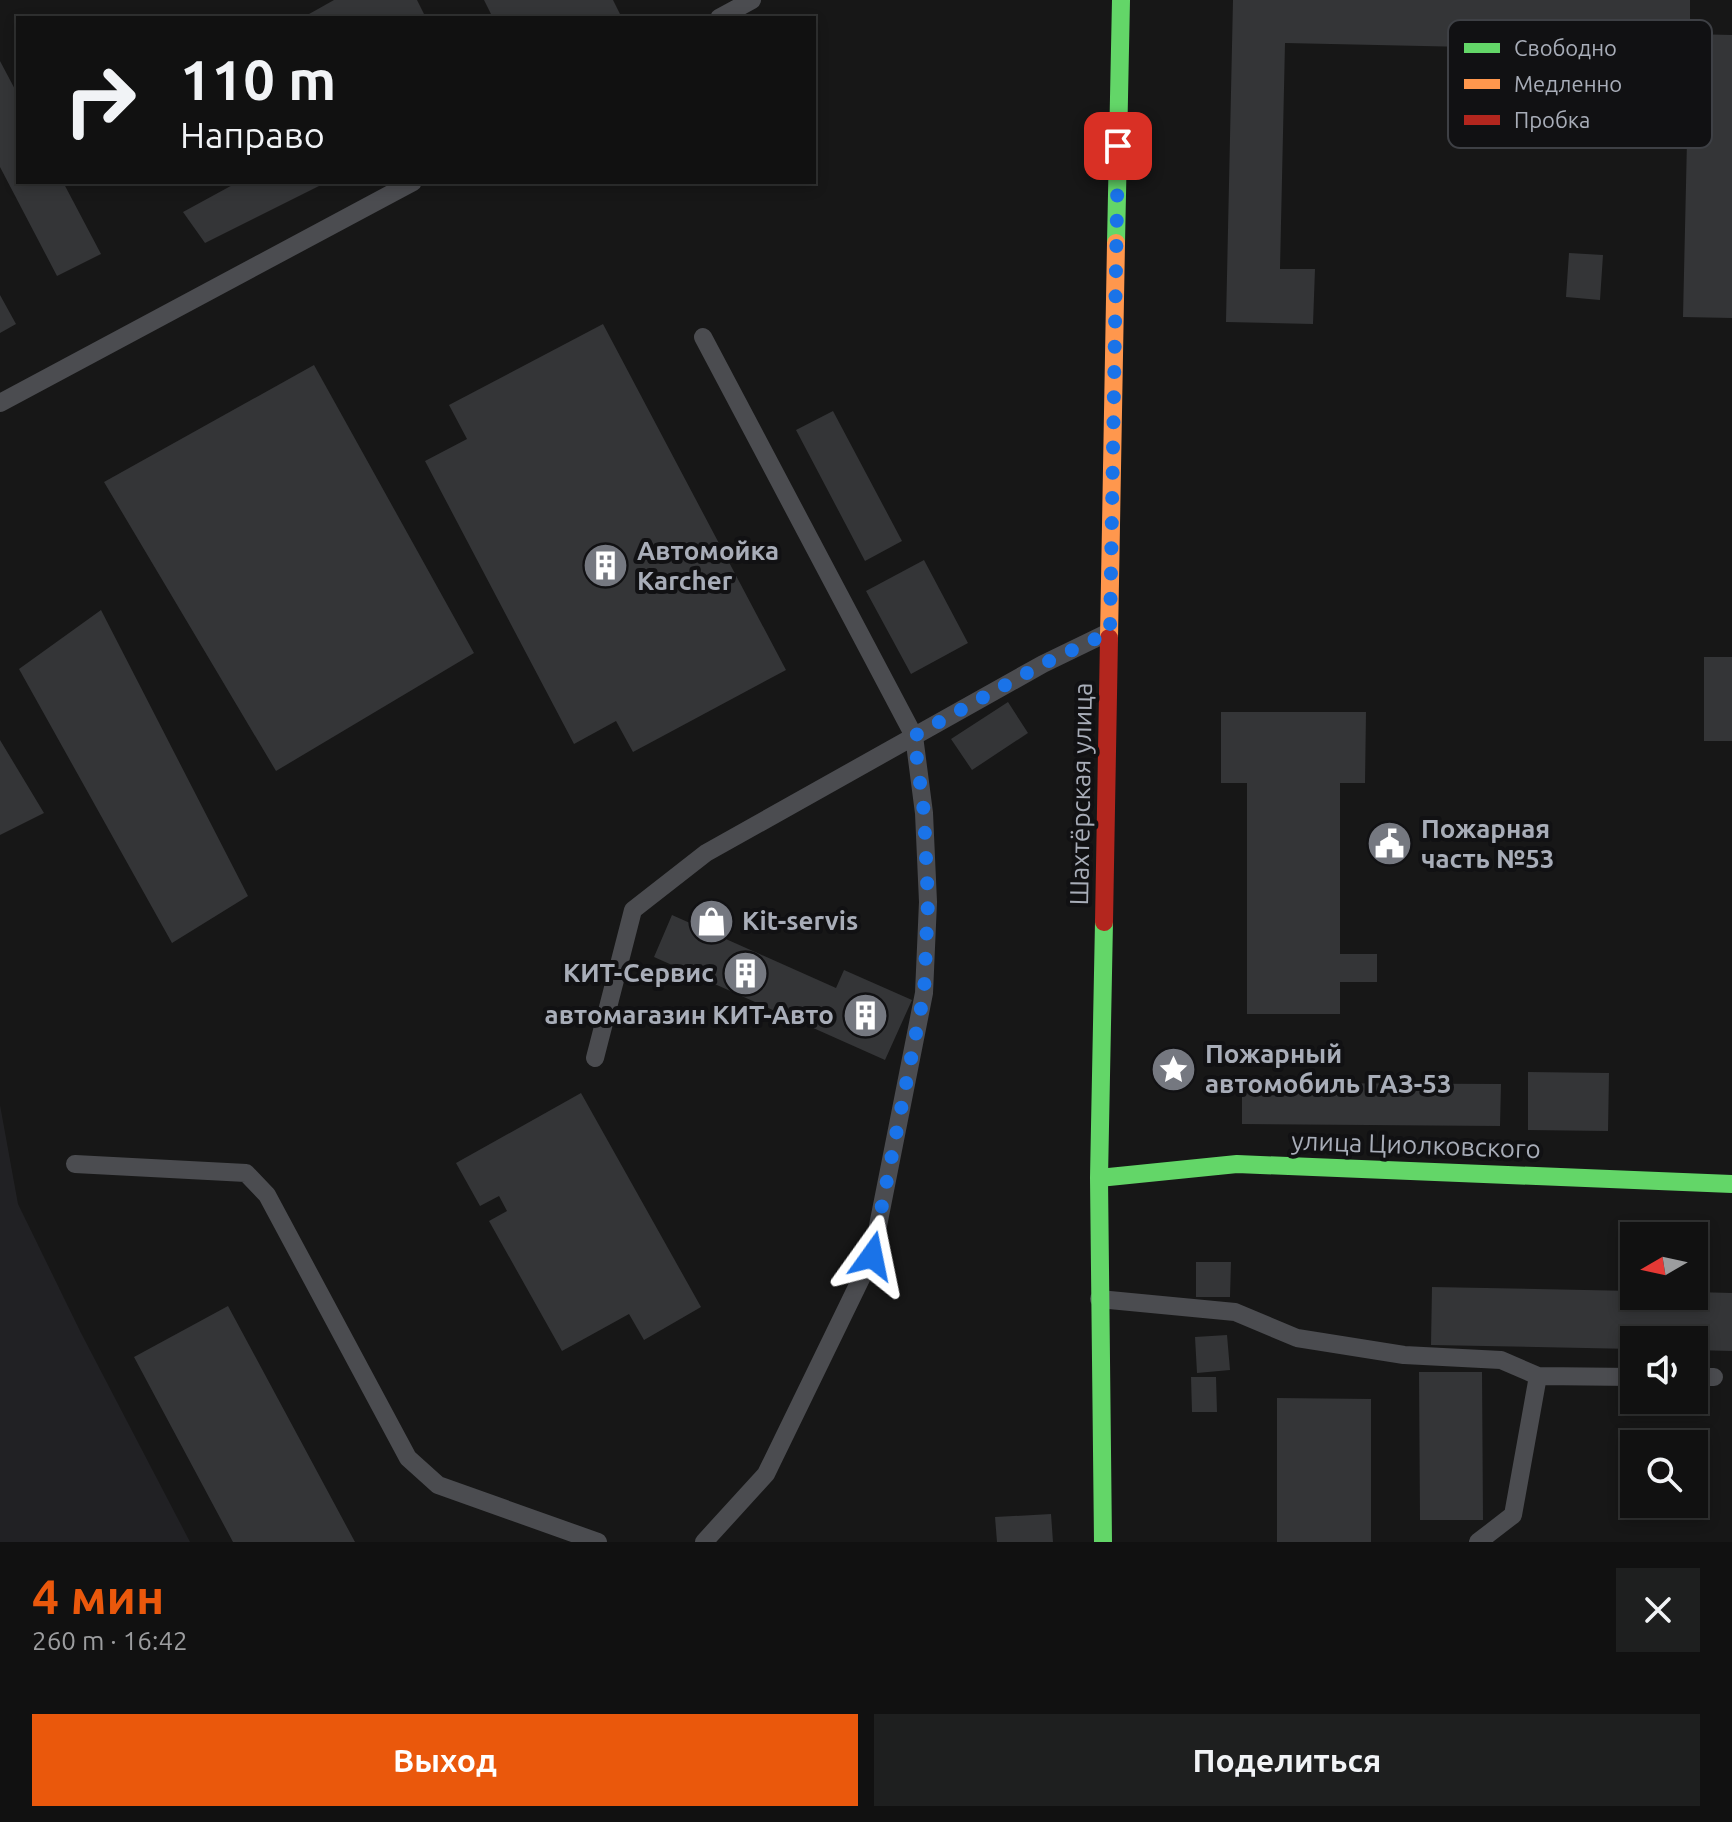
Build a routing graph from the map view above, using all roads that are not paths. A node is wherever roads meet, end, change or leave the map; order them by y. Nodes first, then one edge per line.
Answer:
1 (752, 0) edge
2 (1121, 0) edge
3 (723, 16) edge
4 (409, 184) edge
5 (703, 337) dead end
6 (0, 403) edge
7 (1110, 632) junction
8 (914, 736) junction
9 (595, 1058) dead end
10 (75, 1164) dead end
11 (1099, 1178) junction
12 (1732, 1184) edge
13 (1099, 1299) junction
14 (1538, 1376) junction
15 (1620, 1377) edge
16 (1708, 1377) edge
17 (1714, 1377) dead end
18 (598, 1542) edge
19 (704, 1542) edge
20 (1103, 1542) edge
21 (1478, 1542) edge

1 - 3 lane
2 - 7 main road, Шахтёрская улица
4 - 6 lane
5 - 8 lane
7 - 8 lane
7 - 11 main road, Шахтёрская улица
8 - 9 lane
8 - 19 lane
10 - 18 lane
11 - 12 main road, улица Циолковского
11 - 13 main road, Шахтёрская улица
13 - 14 lane
13 - 20 main road, Шахтёрская улица
14 - 15 lane
14 - 21 lane
16 - 17 lane

